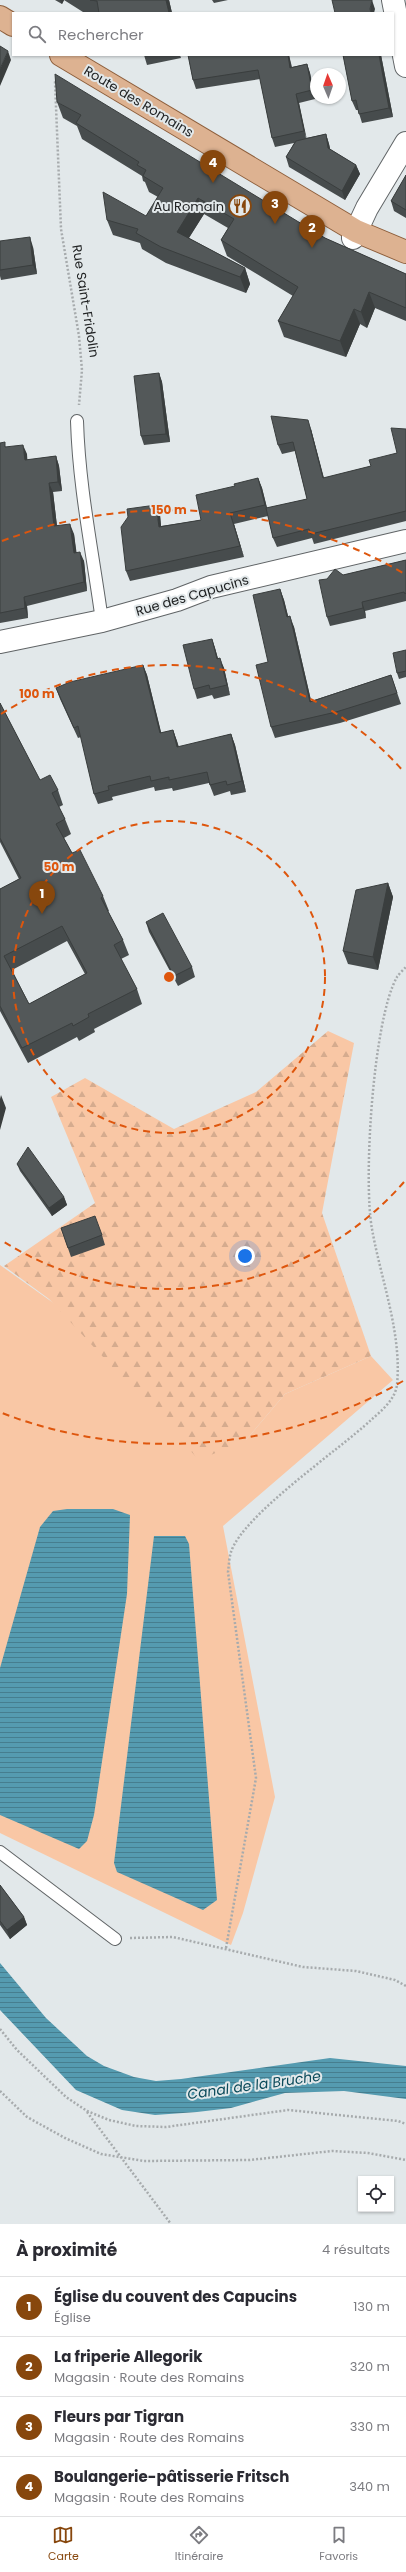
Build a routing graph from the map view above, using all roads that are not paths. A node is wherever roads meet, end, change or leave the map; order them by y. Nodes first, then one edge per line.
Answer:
1 (398, 8) edge
2 (0, 17) edge
3 (12, 24) edge
4 (64, 57) edge
5 (406, 66) edge
6 (406, 143) edge
7 (354, 234) junction
8 (406, 252) edge
9 (77, 421) road end
10 (406, 541) edge
11 (102, 621) junction
12 (0, 642) edge
13 (0, 1852) edge
14 (115, 1939) road end

1 - 5 street
2 - 3 main road
4 - 7 main road, Route des Romains
6 - 7 street
7 - 8 main road, Route des Romains
9 - 11 lane
10 - 11 street, Rue des Capucins
11 - 12 street, Rue des Capucins
13 - 14 lane

